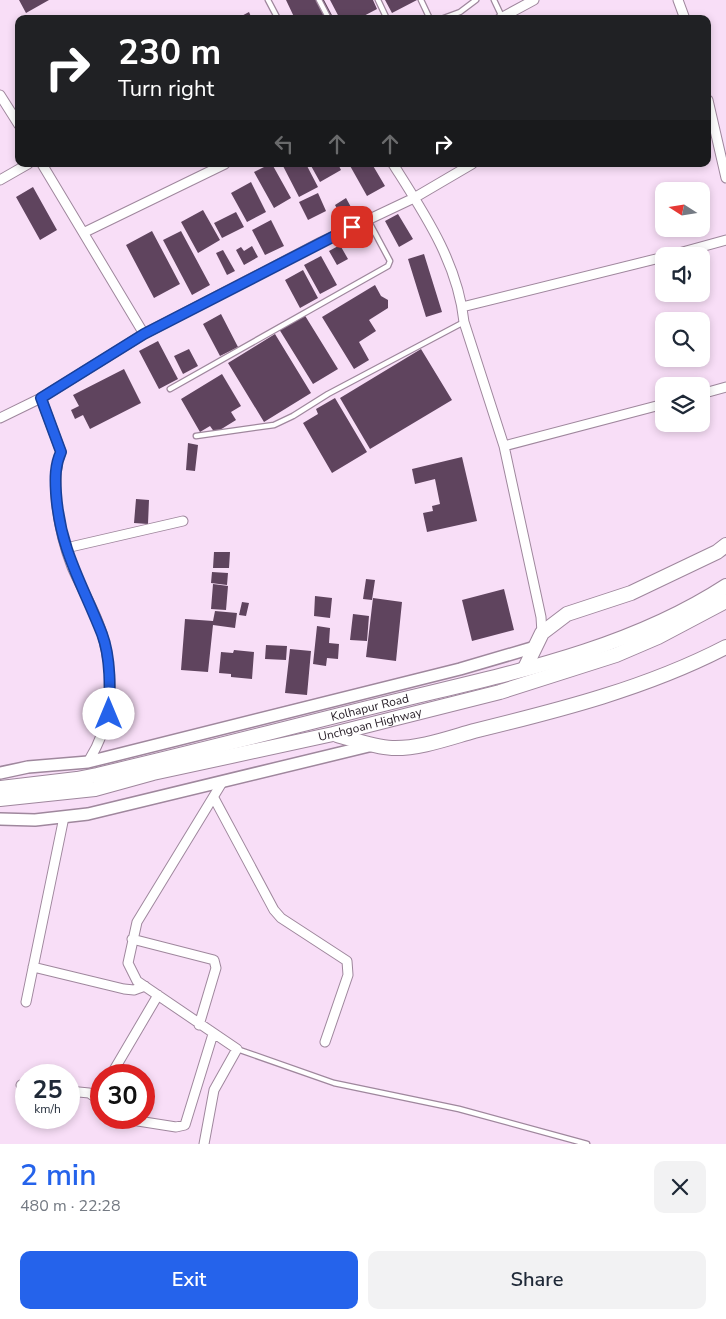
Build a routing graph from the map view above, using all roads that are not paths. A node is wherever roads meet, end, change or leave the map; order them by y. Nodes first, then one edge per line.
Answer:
1 (268, 0) edge
2 (319, 0) edge
3 (378, 0) edge
4 (421, 0) edge
5 (476, 0) edge
6 (494, 0) edge
7 (534, 0) edge
8 (678, 0) edge
9 (276, 15) edge
10 (327, 15) edge
11 (385, 15) edge
12 (428, 15) edge
13 (452, 15) edge
14 (500, 15) edge
15 (506, 15) edge
16 (684, 15) edge
17 (0, 95) edge
18 (711, 113) edge
19 (15, 119) edge
20 (23, 167) edge
21 (44, 167) edge
22 (219, 167) edge
23 (396, 167) edge
24 (467, 167) edge
25 (726, 178) edge
26 (0, 180) edge
27 (414, 198) junction
28 (368, 220) junction
29 (85, 232) junction
30 (726, 240) edge
31 (701, 247) edge
32 (655, 260) edge
33 (462, 307) junction
34 (464, 322) junction
35 (144, 334) junction
36 (726, 387) edge
37 (170, 389) dead end
38 (710, 391) edge
39 (41, 398) junction
40 (655, 406) edge
41 (0, 418) edge
42 (196, 436) dead end
43 (504, 446) junction
44 (183, 521) dead end
45 (726, 545) edge
46 (66, 548) junction
47 (726, 586) edge
48 (726, 601) edge
49 (542, 633) junction
50 (535, 647) junction
51 (726, 647) edge
52 (525, 668) junction
53 (334, 734) junction
54 (375, 745) junction
55 (88, 762) junction
56 (0, 773) edge
57 (223, 781) junction
58 (0, 788) edge
59 (214, 798) junction
60 (0, 800) edge
61 (64, 817) junction
62 (0, 819) edge
63 (132, 939) junction
64 (33, 967) junction
65 (145, 986) junction
66 (158, 995) junction
67 (26, 1002) dead end
68 (199, 1024) junction
69 (213, 1034) junction
70 (324, 1042) dead end
71 (237, 1049) junction
72 (117, 1064) edge
73 (155, 1123) edge
74 (204, 1144) edge
75 (587, 1144) edge

1 - 9 lane
2 - 10 lane
3 - 11 lane
4 - 12 lane
5 - 13 lane
6 - 14 lane
7 - 15 street
8 - 16 street
17 - 19 street
18 - 25 street
20 - 26 street
21 - 29 street
22 - 29 street
23 - 27 street
24 - 27 street
27 - 28 street
27 - 33 street
28 - 35 street
28 - 37 lane
29 - 35 street
30 - 31 street
32 - 33 street
33 - 34 street
34 - 42 lane
34 - 43 street
35 - 39 street
36 - 38 street
39 - 41 street
39 - 46 street
40 - 43 street
43 - 49 street
44 - 46 street
45 - 49 highway
46 - 55 street
47 - 52 highway, Kolhapur Road
48 - 53 highway, Unchgoan Highway
49 - 50 highway
50 - 52 highway
50 - 55 street
51 - 54 highway
52 - 58 highway, Kolhapur Road
53 - 54 highway
53 - 60 highway, Unchgoan Highway
54 - 57 street
55 - 56 street
57 - 59 street
57 - 61 street
59 - 63 street
59 - 70 street
61 - 62 street
61 - 64 street
63 - 65 street
63 - 68 street
64 - 65 street
64 - 67 street
65 - 66 street
66 - 68 street
66 - 72 street
68 - 69 street
69 - 71 street
69 - 73 street
71 - 74 street
71 - 75 lane

